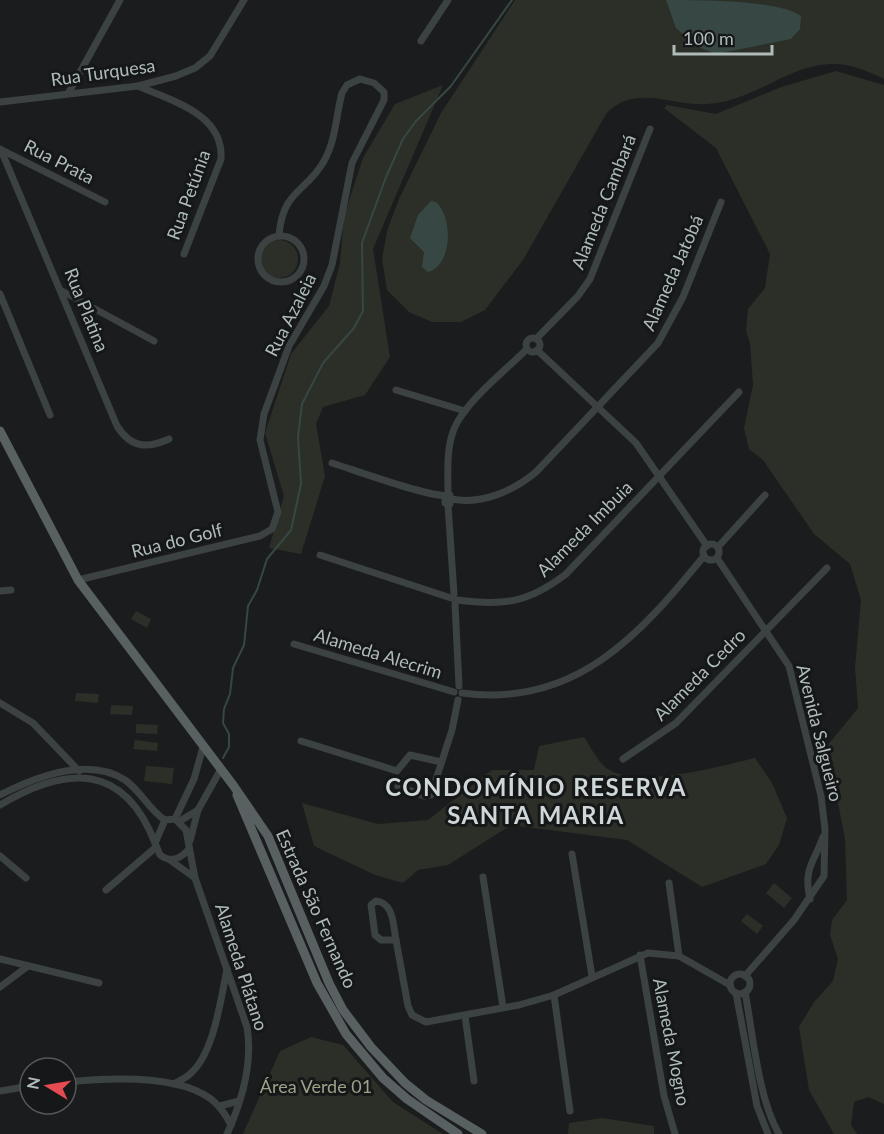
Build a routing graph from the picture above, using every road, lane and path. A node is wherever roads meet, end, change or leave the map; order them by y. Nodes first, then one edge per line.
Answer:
1 (120, 0) edge
2 (244, 0) edge
3 (448, 0) edge
4 (421, 41) dead end
5 (138, 86) junction
6 (69, 92) junction
7 (0, 102) edge
8 (650, 129) dead end
9 (0, 150) edge
10 (105, 202) dead end
11 (721, 202) dead end
12 (279, 236) junction
13 (184, 254) dead end
14 (62, 291) junction
15 (0, 294) edge
16 (536, 339) junction
17 (154, 340) dead end
18 (527, 349) junction
19 (537, 351) junction
20 (396, 390) dead end
21 (739, 392) dead end
22 (598, 406) junction
23 (465, 411) junction
24 (50, 415) dead end
25 (0, 431) edge
26 (170, 440) dead end
27 (332, 463) dead end
28 (659, 475) junction
29 (765, 495) dead end
30 (448, 499) junction
31 (276, 520) joint
32 (707, 546) junction
33 (718, 548) junction
34 (320, 555) dead end
35 (705, 556) junction
36 (717, 558) junction
37 (827, 568) dead end
38 (78, 580) junction
39 (11, 590) dead end
40 (0, 591) edge
41 (454, 599) junction
42 (766, 631) junction
43 (294, 644) dead end
44 (458, 691) junction
45 (0, 703) edge
46 (301, 741) dead end
47 (203, 747) junction
48 (624, 759) dead end
49 (441, 762) junction
50 (78, 769) junction
51 (221, 769) junction
52 (81, 778) junction
53 (233, 784) junction
54 (398, 786) dead end
55 (0, 795) edge
56 (0, 805) edge
57 (198, 810) junction
58 (165, 820) junction
59 (178, 820) junction
60 (825, 829) junction
61 (155, 846) junction
62 (188, 848) junction
63 (572, 854) dead end
64 (0, 856) edge
65 (814, 858) junction
66 (170, 860) junction
67 (825, 860) junction
68 (483, 877) dead end
69 (195, 878) junction
70 (26, 879) dead end
71 (669, 883) dead end
72 (806, 883) junction
73 (817, 886) junction
74 (106, 890) dead end
75 (810, 898) junction
76 (396, 940) junction
77 (640, 955) junction
78 (679, 956) junction
79 (0, 959) edge
80 (28, 966) junction
81 (227, 968) junction
82 (592, 976) junction
83 (745, 976) junction
84 (99, 983) dead end
85 (730, 985) junction
86 (0, 987) edge
87 (745, 992) junction
88 (236, 993) junction
89 (735, 993) junction
90 (222, 995) junction
91 (554, 995) junction
92 (503, 1008) junction
93 (465, 1016) junction
94 (191, 1074) junction
95 (474, 1081) dead end
96 (78, 1082) edge
97 (174, 1084) junction
98 (18, 1088) edge
99 (190, 1089) junction
100 (0, 1091) edge
101 (238, 1101) junction
102 (220, 1106) junction
103 (570, 1111) dead end
104 (770, 1119) junction
105 (231, 1125) junction
106 (227, 1134) edge
107 (458, 1134) edge
108 (482, 1134) edge
109 (675, 1134) edge
110 (769, 1134) edge
111 (779, 1134) edge

1 - 6 street
2 - 5 street, Rua Turquesa
3 - 4 street
5 - 6 street, Rua Turquesa
5 - 13 street, Rua Petúnia
6 - 7 street, Rua Turquesa
8 - 16 street, Alameda Cambará
9 - 10 street, Rua Prata
9 - 14 street, Rua Platina
11 - 22 street, Alameda Jatobá
12 - 12 street
12 - 31 street, Rua Azaleia
14 - 17 street
14 - 26 street, Rua Platina
15 - 24 street
16 - 18 street
16 - 19 street
18 - 19 street
18 - 23 street
19 - 22 street
20 - 23 street
21 - 28 street, Alameda Imbuia
22 - 28 street
22 - 30 street, Alameda Jatobá
23 - 30 street
25 - 38 main road, Estrada São Fernando
27 - 30 street, Alameda Jatobá
28 - 32 street
28 - 41 street, Alameda Imbuia
29 - 33 street
30 - 41 street
31 - 38 street, Rua do Golf
32 - 33 street
32 - 35 street
33 - 36 street
34 - 41 street, Alameda Imbuia
35 - 36 street
35 - 44 street, Alameda Alecrim
36 - 42 street, Avenida Salgueiro
37 - 42 street, Alameda Cedro
38 - 47 main road, Estrada São Fernando
39 - 40 street
41 - 44 street
42 - 48 street, Alameda Cedro
42 - 60 street, Avenida Salgueiro
43 - 44 street, Alameda Alecrim
44 - 49 street
45 - 50 street
46 - 49 street
47 - 51 main road, Estrada São Fernando
47 - 59 street
49 - 54 street
50 - 52 street
50 - 55 street
50 - 58 street
51 - 53 main road, Estrada São Fernando
51 - 57 street
52 - 56 street
52 - 61 street
53 - 107 main road, Estrada São Fernando
53 - 108 main road, Estrada São Fernando
57 - 59 street
57 - 62 street
58 - 59 street
58 - 61 street
59 - 62 street
60 - 65 street, Avenida Salgueiro
60 - 67 street, Avenida Salgueiro
61 - 66 street
61 - 74 street
62 - 66 street
62 - 69 street, Alameda Plátano
63 - 82 street
64 - 70 street
65 - 67 street
65 - 72 street, Avenida Salgueiro
66 - 69 street
67 - 73 street, Avenida Salgueiro
68 - 92 street
69 - 81 street, Alameda Plátano
71 - 78 street
72 - 73 street
72 - 75 street
73 - 75 street, Avenida Salgueiro
75 - 83 street, Avenida Salgueiro
76 - 76 street
76 - 93 street
77 - 78 street
77 - 82 street
77 - 109 street, Alameda Mogno
78 - 85 street
79 - 80 street
80 - 84 street
80 - 86 street
81 - 88 street, Alameda Plátano
81 - 90 street
82 - 91 street
83 - 85 street
83 - 87 street
85 - 89 street
87 - 89 street
87 - 104 street
88 - 90 street
88 - 101 street, Alameda Plátano
89 - 110 street
90 - 94 street
91 - 92 street
91 - 103 street
92 - 93 street
93 - 95 street
94 - 97 street
94 - 99 street
96 - 97 street
97 - 99 street
98 - 100 street
99 - 102 street
101 - 102 street
101 - 105 street, Alameda Plátano
102 - 105 street
104 - 110 street
104 - 111 street
105 - 106 street, Alameda Plátano

